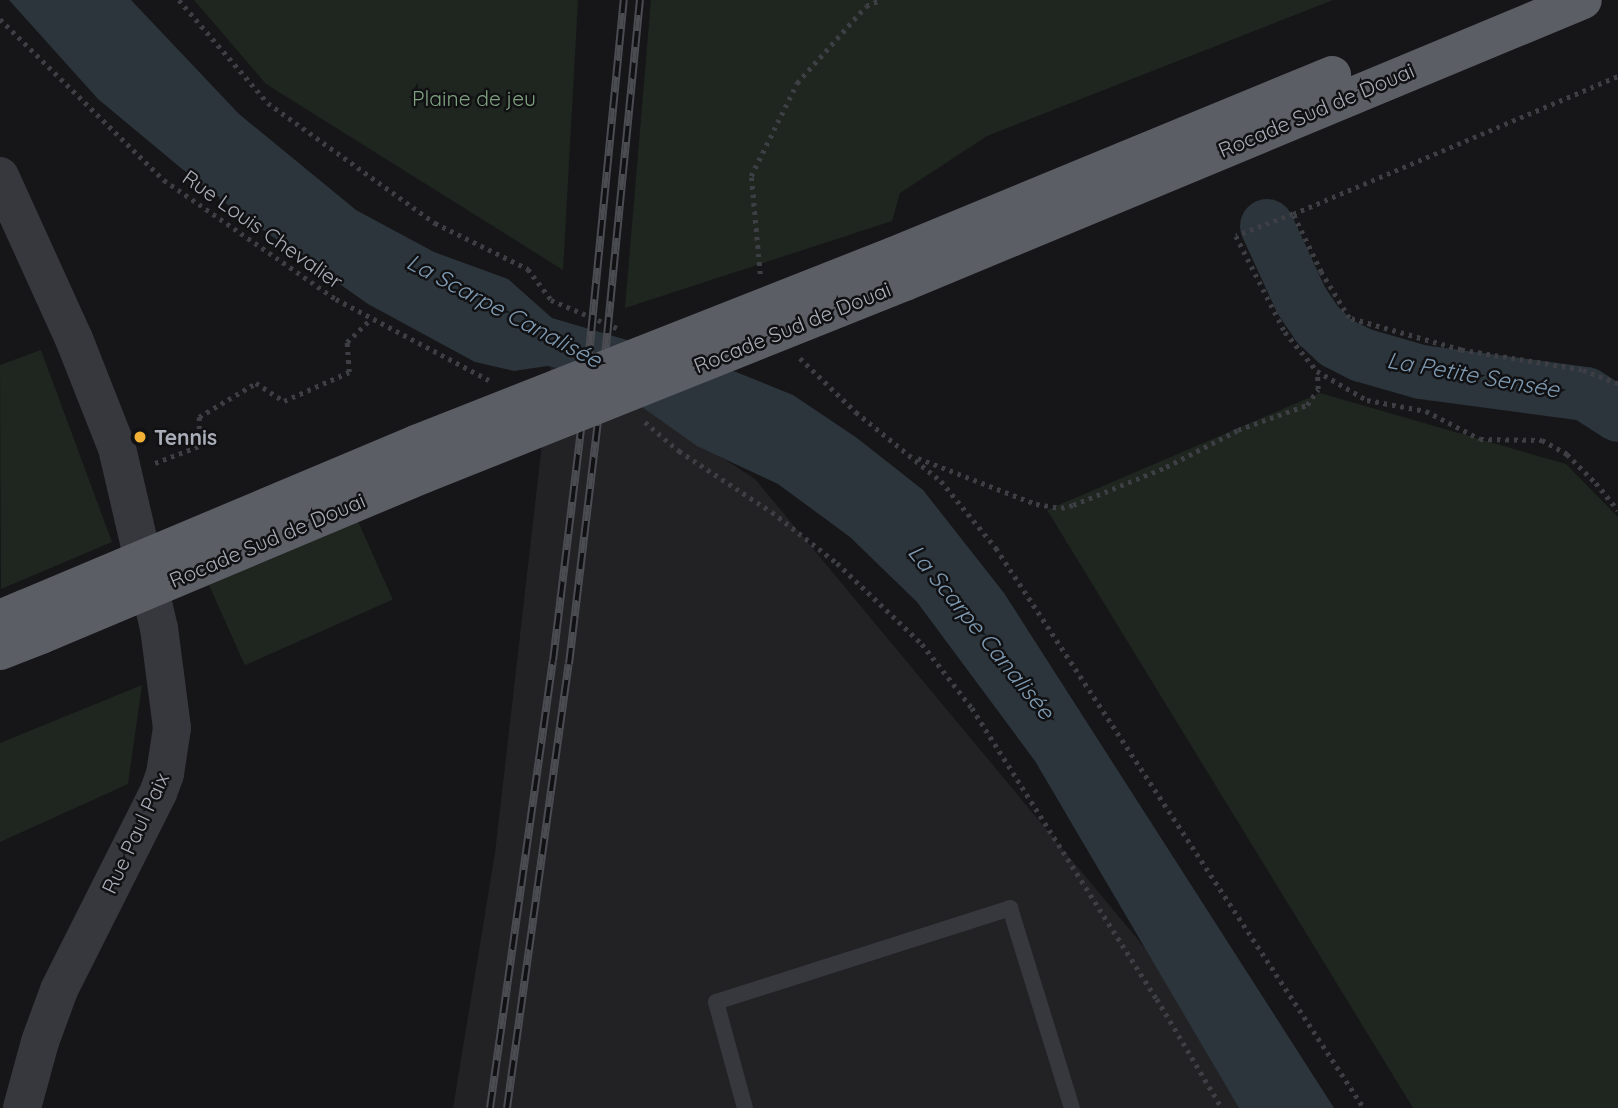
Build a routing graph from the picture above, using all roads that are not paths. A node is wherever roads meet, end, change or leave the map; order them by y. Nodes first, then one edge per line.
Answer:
1 (1515, 0) edge
2 (1583, 0) edge
3 (0, 176) edge
4 (899, 269) junction
5 (22, 621) edge
6 (0, 651) edge
7 (22, 1108) edge
8 (745, 1108) edge
9 (1072, 1108) edge

1 - 4 highway, Rocade Sud de Douai
2 - 4 highway, Rocade Sud de Douai
3 - 7 street, Rue Paul Paix
4 - 5 highway, Rocade Sud de Douai, bridge
5 - 6 highway, Rocade Sud de Douai
8 - 9 lane

